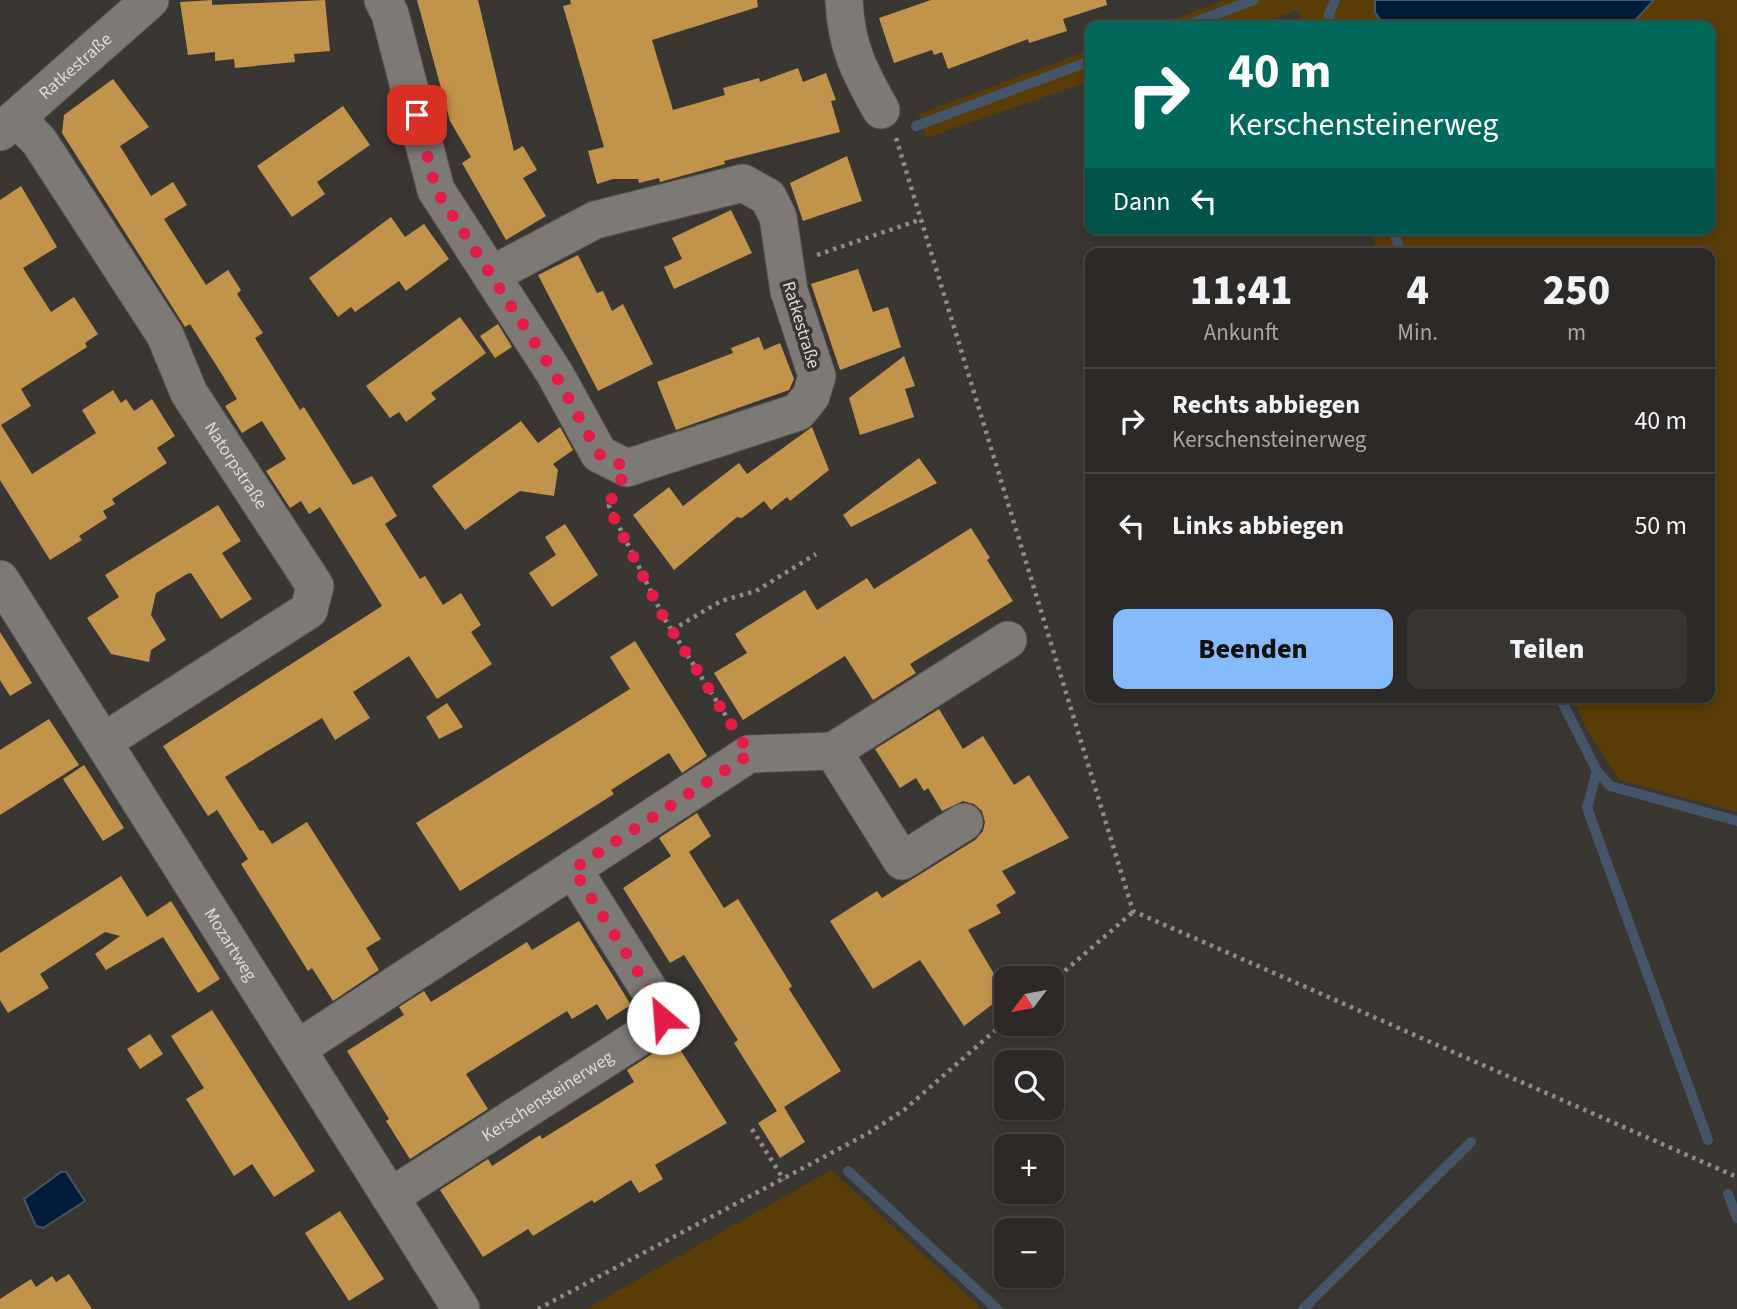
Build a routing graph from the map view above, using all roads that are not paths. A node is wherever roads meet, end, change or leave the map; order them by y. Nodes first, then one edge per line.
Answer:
1 (150, 0) edge
2 (383, 0) edge
3 (844, 0) edge
4 (881, 110) road end
5 (8, 125) edge
6 (493, 274) junction
7 (0, 579) edge
8 (1009, 640) dead end
9 (103, 742) junction
10 (833, 751) junction
11 (964, 822) dead end
12 (573, 869) junction
13 (297, 1049) junction
14 (390, 1197) junction
15 (461, 1309) edge

1 - 5 street, Ratkestraße
2 - 6 street
3 - 4 street
5 - 9 street, Natorpstraße
6 - 6 street, Ratkestraße
7 - 9 street, Mozartweg
8 - 10 street
9 - 13 street, Mozartweg
10 - 11 street
10 - 12 street
12 - 13 street
12 - 14 street, Kerschensteinerweg
13 - 14 street, Mozartweg
14 - 15 street, Mozartweg

